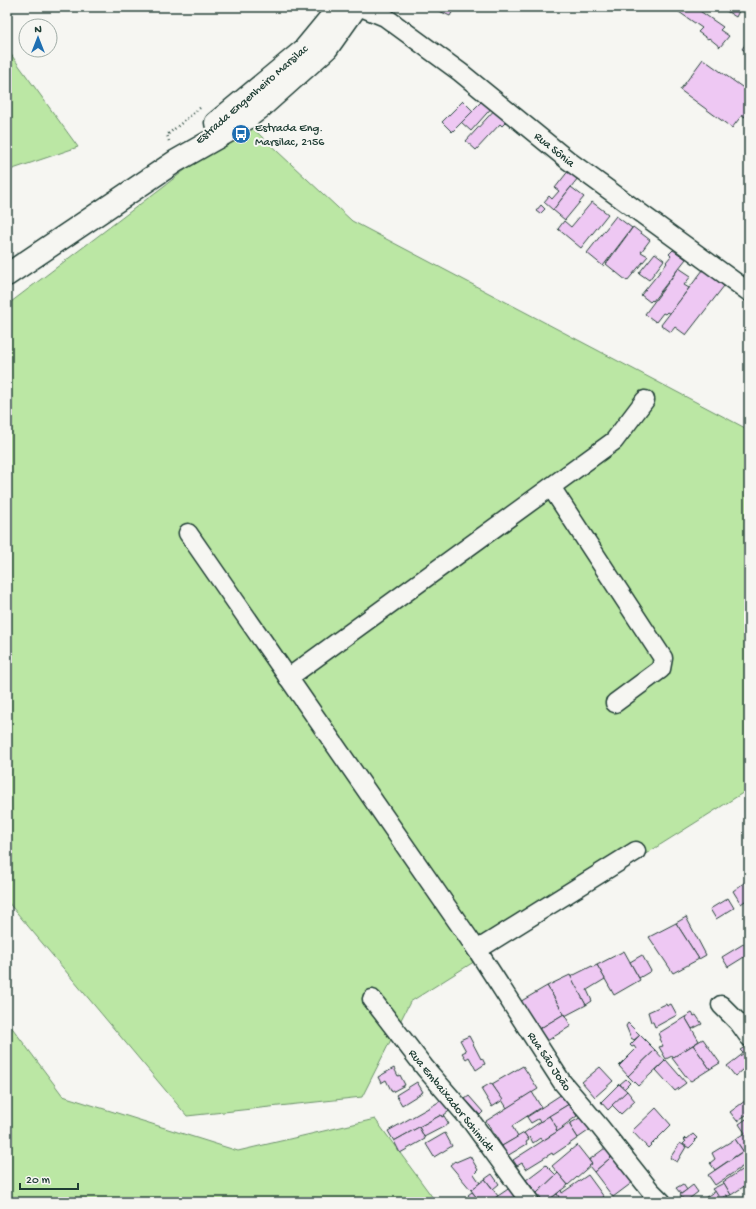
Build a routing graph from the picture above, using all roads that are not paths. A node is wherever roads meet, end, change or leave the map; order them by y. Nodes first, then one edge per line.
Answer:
1 (339, 7) edge
2 (356, 7) edge
3 (361, 7) edge
4 (389, 12) edge
5 (176, 161) junction
6 (7, 275) edge
7 (749, 292) edge
8 (645, 400) dead end
9 (551, 487) junction
10 (188, 533) dead end
11 (288, 678) junction
12 (615, 703) dead end
13 (636, 851) dead end
14 (477, 950) junction
15 (372, 999) dead end
16 (721, 1005) dead end
17 (749, 1037) edge
18 (530, 1202) edge
19 (662, 1202) edge

1 - 5 main road, Estrada Engenheiro Marsilac
2 - 5 main road, Estrada Engenheiro Marsilac
3 - 4 street, Rua Sônia
4 - 7 street, Rua Sônia
5 - 6 main road, Estrada Engenheiro Marsilac
8 - 9 street
9 - 11 street
9 - 12 street
10 - 11 street, Rua São João
11 - 14 street, Rua São João
13 - 14 street
14 - 19 street, Rua São João
15 - 18 street, Rua Embaixador Schimidt
16 - 17 street

